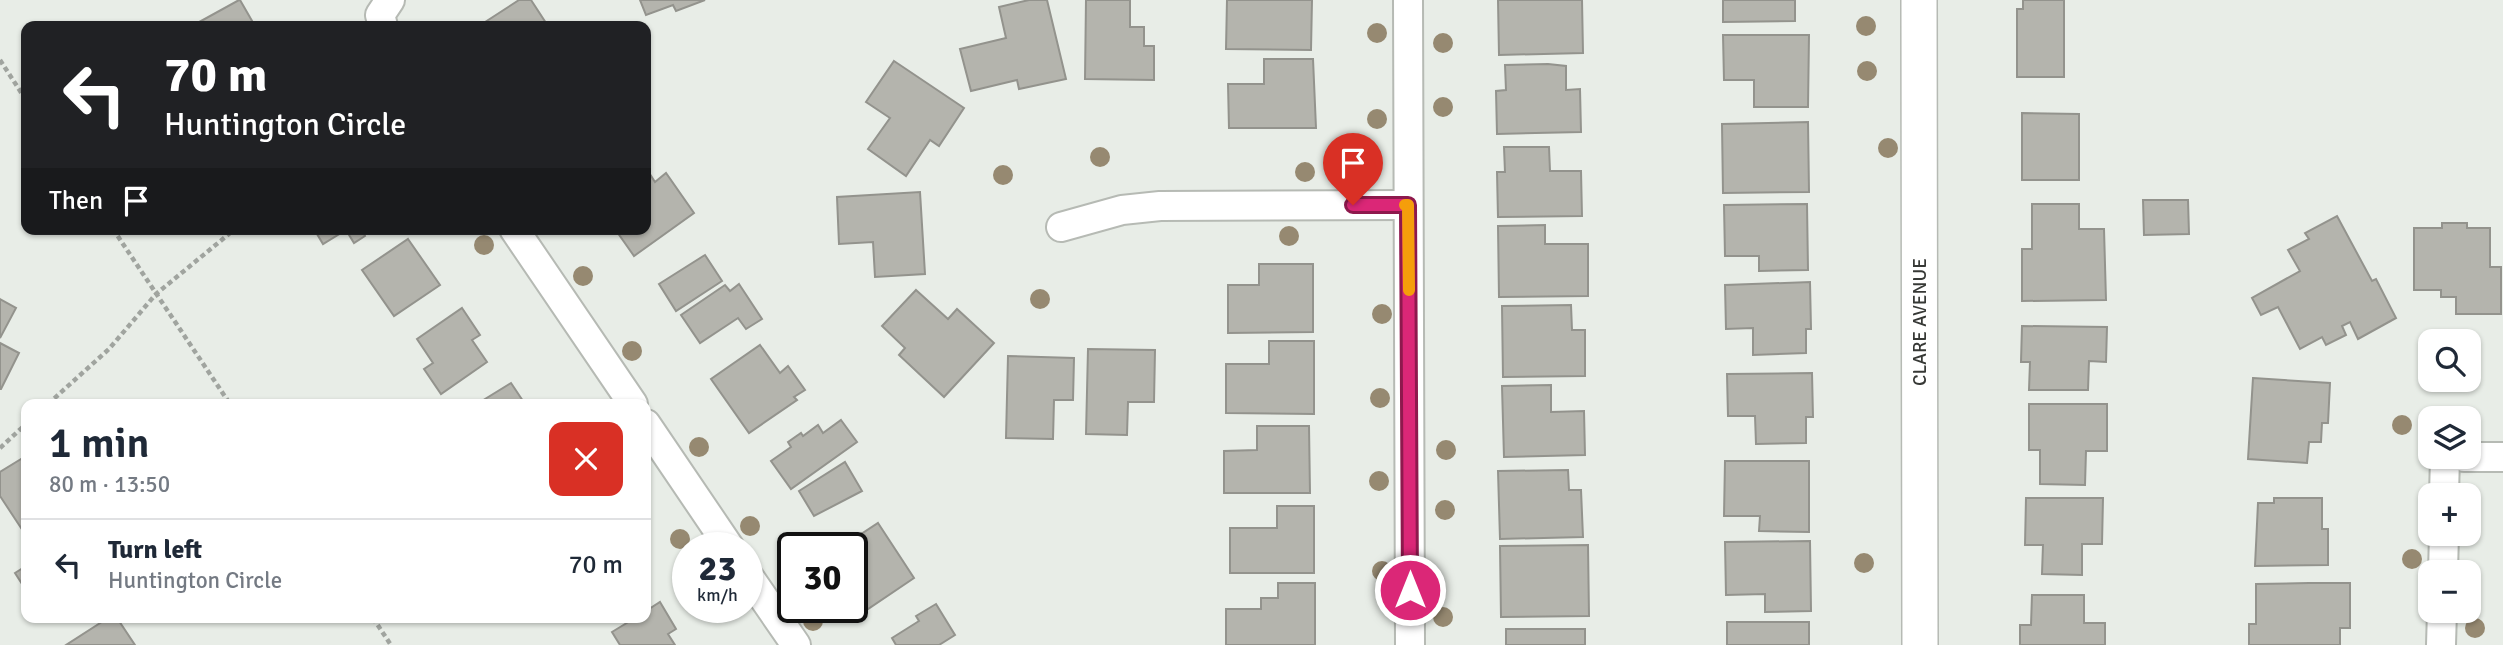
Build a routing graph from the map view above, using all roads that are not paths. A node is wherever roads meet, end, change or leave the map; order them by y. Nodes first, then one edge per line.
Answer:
1 (390, 0) edge
2 (1408, 0) edge
3 (1919, 0) edge
4 (382, 21) edge
5 (1408, 205) junction
6 (1061, 227) dead end
7 (518, 235) edge
8 (629, 399) edge
9 (651, 431) edge
10 (2481, 457) edge
11 (2503, 457) edge
12 (719, 532) edge
13 (763, 597) edge
14 (2442, 623) edge
15 (796, 645) edge
16 (1410, 645) edge
17 (1920, 645) edge
18 (2441, 645) edge

1 - 4 street
2 - 5 street
3 - 17 street, CLARE AVENUE
5 - 6 street
5 - 16 street
7 - 8 street
9 - 12 street
10 - 11 street
13 - 15 street
14 - 18 street

